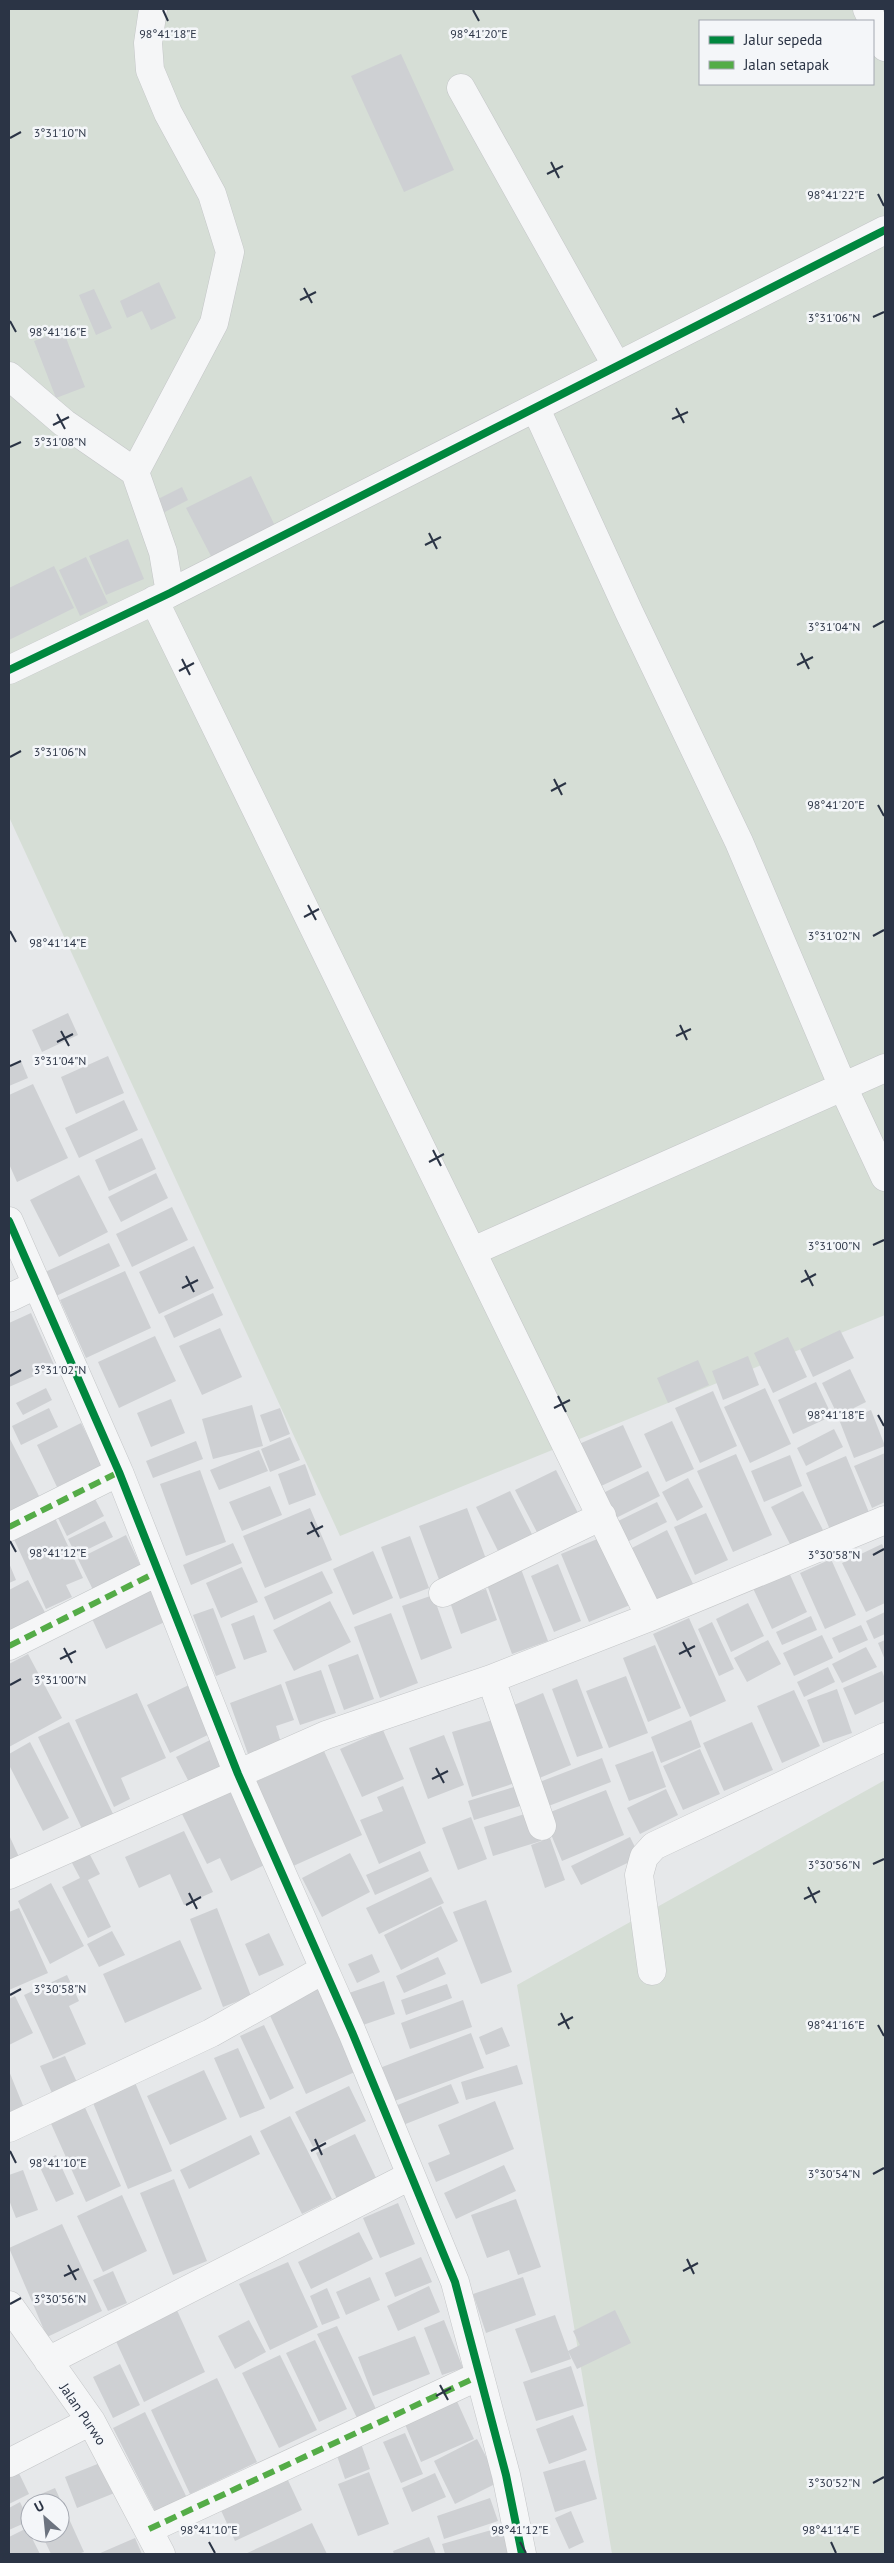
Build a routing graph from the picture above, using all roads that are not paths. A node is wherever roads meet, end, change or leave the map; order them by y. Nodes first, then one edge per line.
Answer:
1 (153, 9) edge
2 (874, 24) edge
3 (885, 47) edge
4 (461, 88) dead end
5 (885, 231) edge
6 (616, 365) junction
7 (9, 376) edge
8 (536, 409) junction
9 (135, 472) junction
10 (162, 596) junction
11 (9, 670) edge
12 (885, 1068) edge
13 (843, 1087) junction
14 (885, 1177) edge
15 (9, 1221) edge
16 (473, 1251) junction
17 (36, 1285) junction
18 (9, 1298) edge
19 (119, 1472) junction
20 (602, 1516) junction
21 (885, 1520) edge
22 (9, 1527) edge
23 (157, 1572) junction
24 (443, 1593) dead end
25 (650, 1617) junction
26 (9, 1646) edge
27 (491, 1679) junction
28 (885, 1737) edge
29 (238, 1774) junction
30 (542, 1826) dead end
31 (9, 1875) edge
32 (323, 1970) junction
33 (652, 1971) dead end
34 (9, 2128) edge
35 (410, 2176) junction
36 (9, 2306) edge
37 (48, 2360) junction
38 (479, 2376) junction
39 (91, 2420) junction
40 (9, 2463) edge
41 (149, 2529) junction
42 (161, 2554) edge
43 (522, 2554) edge

1 - 9 street
2 - 3 street
4 - 6 street
5 - 6 street
6 - 8 street
7 - 9 street
8 - 10 street
8 - 13 street
9 - 10 street
10 - 11 street
10 - 16 street
12 - 13 street
13 - 14 street
13 - 16 street
15 - 17 street
16 - 20 street
17 - 18 street
17 - 19 street
19 - 22 street
19 - 23 street
20 - 24 street
20 - 25 street
21 - 25 street
23 - 26 street
23 - 29 street
25 - 27 street
27 - 29 street
27 - 30 street
28 - 33 street
29 - 31 street
29 - 32 street
32 - 34 street
32 - 35 street
35 - 37 street
35 - 38 street
36 - 37 street, Jalan Purwo
37 - 39 street, Jalan Purwo
38 - 41 street
38 - 43 street
39 - 40 street
39 - 41 street, Jalan Purwo
41 - 42 street, Jalan Purwo

